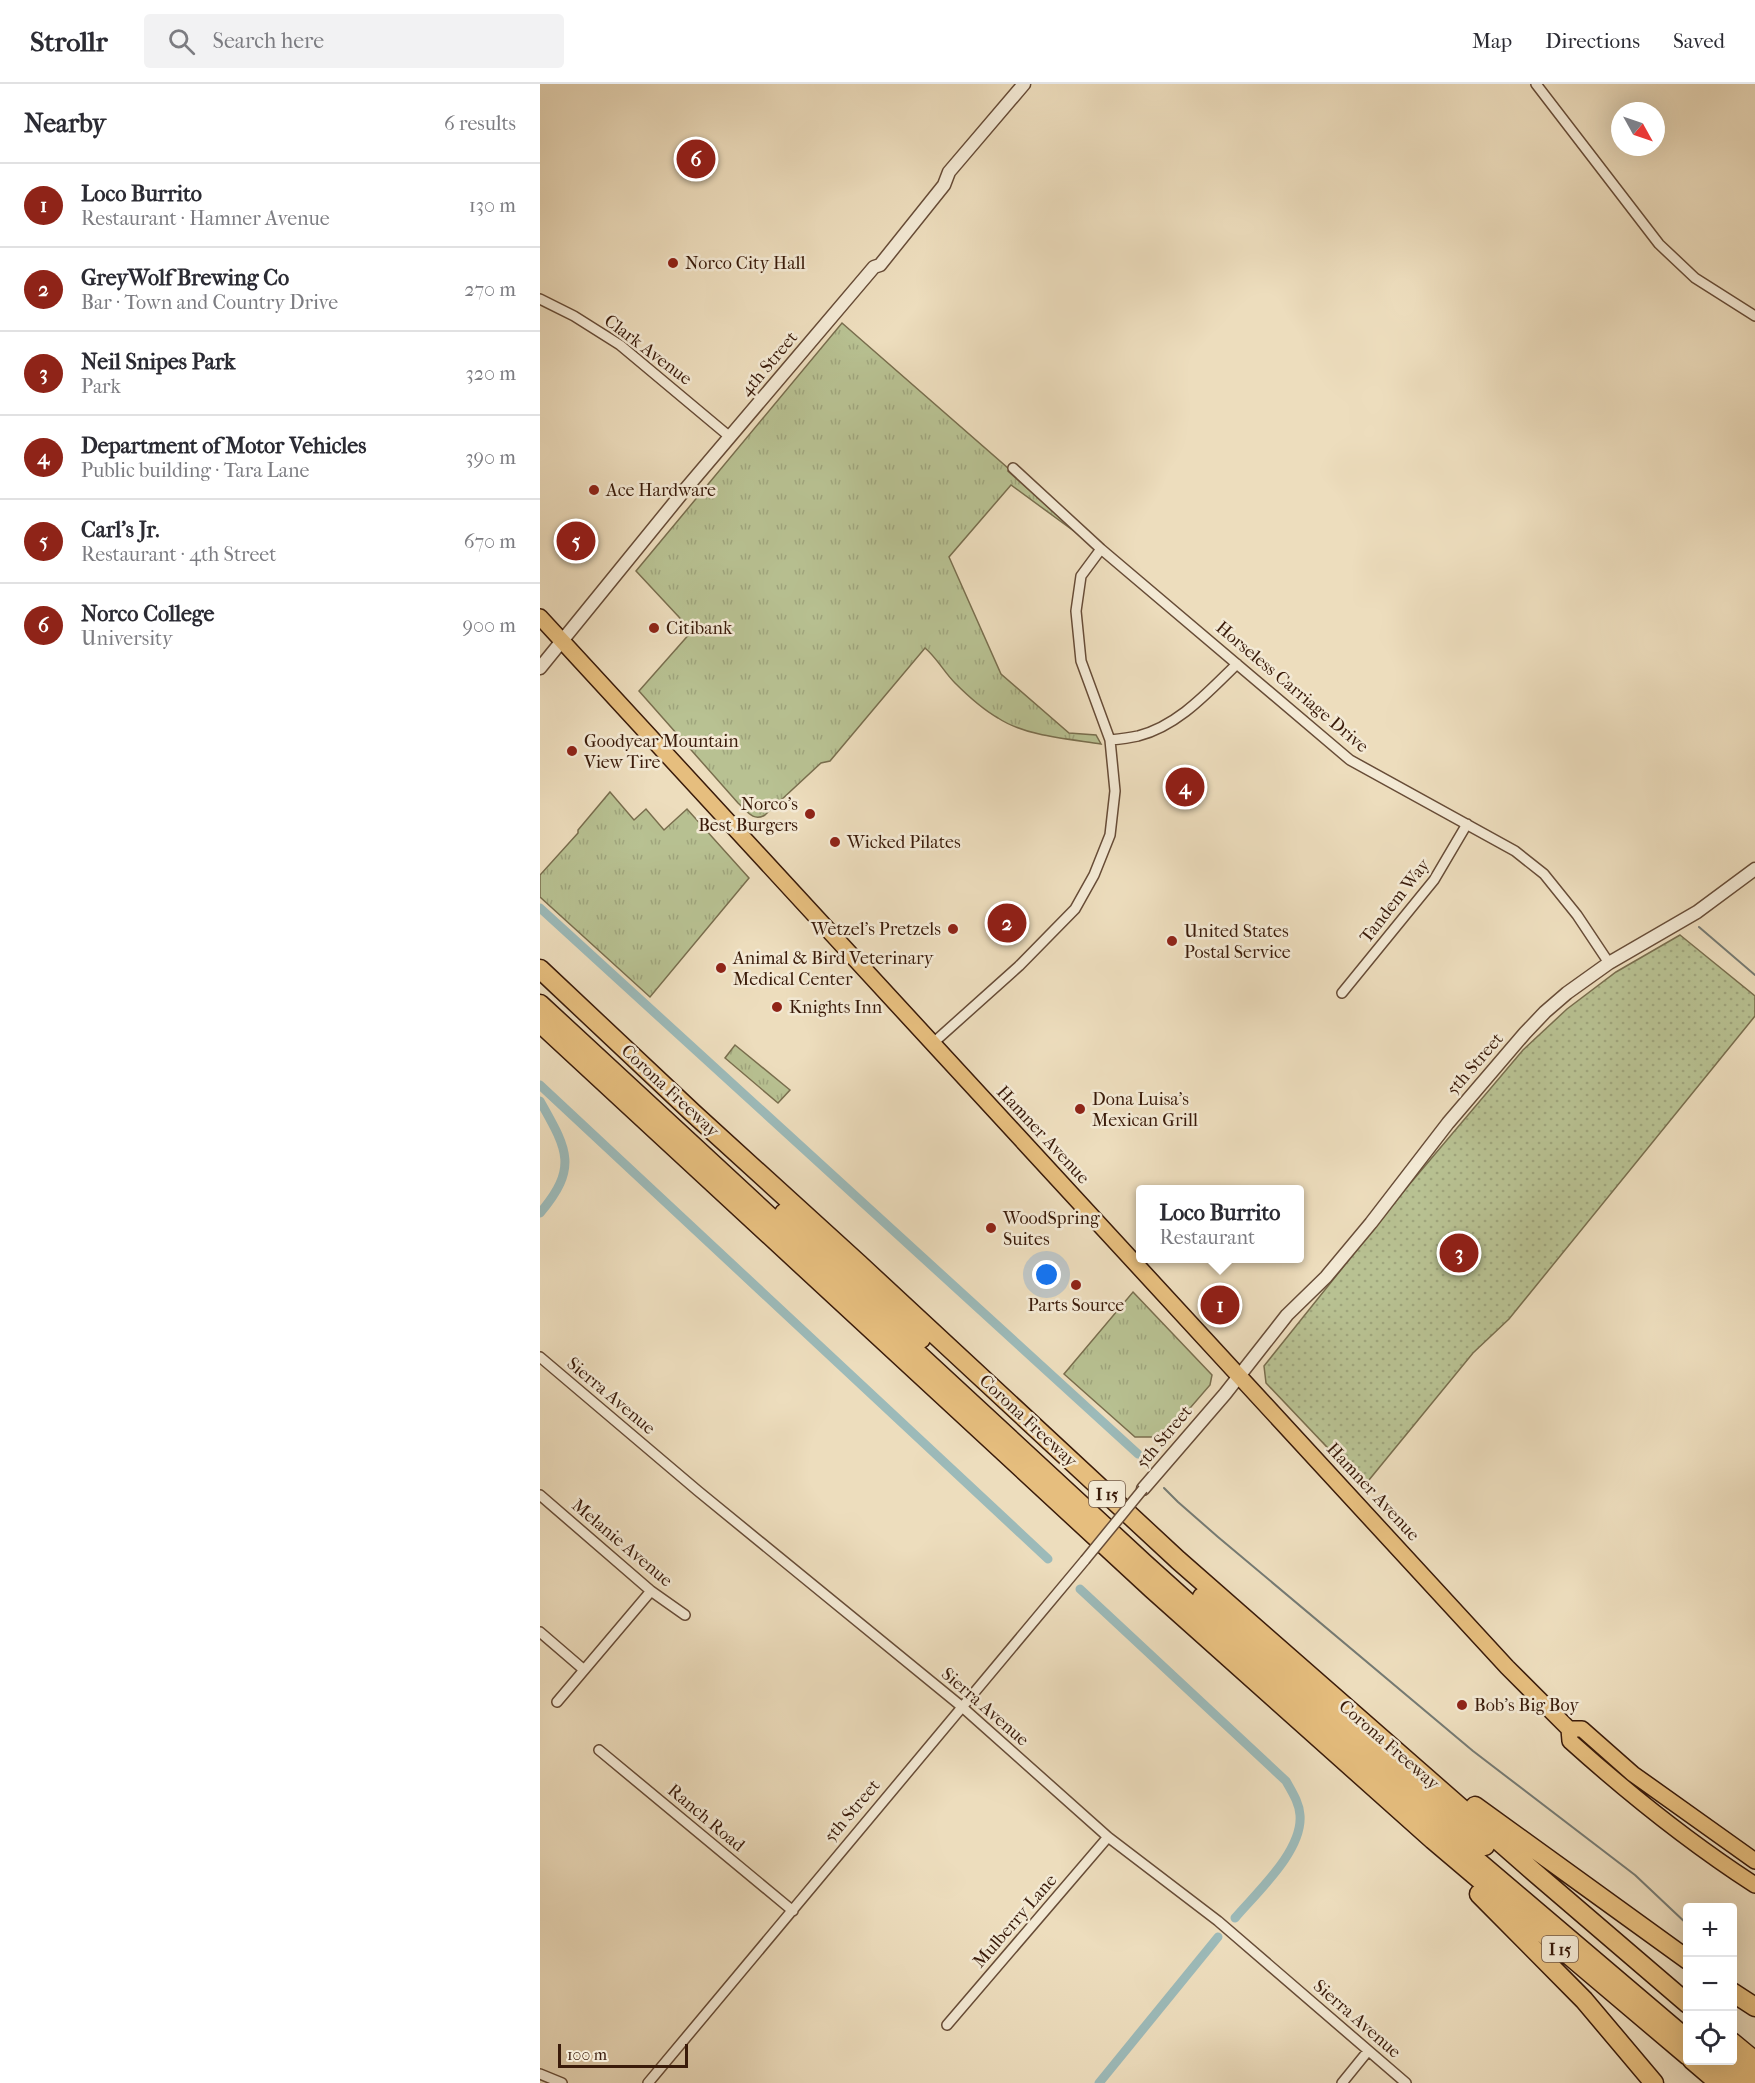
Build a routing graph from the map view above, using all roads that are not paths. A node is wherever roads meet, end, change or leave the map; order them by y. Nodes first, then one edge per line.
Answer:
1 (1023, 84) edge
2 (1536, 84) edge
3 (949, 172) junction
4 (877, 266) junction
5 (540, 299) edge
6 (1755, 316) edge
7 (730, 437) junction
8 (1013, 468) dead end
9 (1101, 549) junction
10 (540, 617) edge
11 (563, 641) junction
12 (1237, 664) junction
13 (540, 668) edge
14 (1110, 740) junction
15 (1467, 824) junction
16 (1755, 869) edge
17 (1609, 963) junction
18 (540, 969) edge
19 (540, 989) edge
20 (1342, 993) dead end
21 (540, 1004) edge
22 (540, 1023) edge
23 (932, 1044) junction
24 (693, 1113) junction
25 (668, 1140) junction
26 (742, 1184) junction
27 (540, 1357) edge
28 (1239, 1376) junction
29 (1143, 1489) joint
30 (540, 1495) edge
31 (651, 1591) junction
32 (685, 1616) dead end
33 (540, 1632) edge
34 (583, 1669) junction
35 (556, 1702) dead end
36 (1343, 1704) junction
37 (961, 1707) junction
38 (1569, 1729) junction
39 (599, 1750) dead end
40 (1108, 1838) junction
41 (1433, 1840) junction
42 (1755, 1861) edge
43 (1755, 1885) edge
44 (793, 1911) junction
45 (1684, 1957) edge
46 (1737, 1995) edge
47 (1683, 2000) edge
48 (1755, 2007) edge
49 (1683, 2015) edge
50 (947, 2025) dead end
51 (1683, 2036) edge
52 (1737, 2046) edge
53 (1368, 2051) junction
54 (1683, 2052) edge
55 (1755, 2061) edge
56 (1737, 2062) edge
57 (1697, 2065) edge
58 (1717, 2065) edge
59 (540, 2074) edge
60 (1755, 2078) edge
61 (562, 2083) edge
62 (648, 2083) edge
63 (1342, 2083) edge
64 (1406, 2083) edge
65 (1654, 2083) edge
66 (1719, 2083) edge
67 (1738, 2083) edge

1 - 3 street
2 - 6 street
3 - 4 street
3 - 4 street
4 - 7 street, 4th Street
5 - 7 street, Clark Avenue
7 - 11 street, 4th Street
8 - 9 street, Horseless Carriage Drive
9 - 12 street, Horseless Carriage Drive
9 - 14 street
10 - 11 main road, Hamner Avenue
11 - 13 street, 4th Street
11 - 23 main road, Hamner Avenue
12 - 14 street
12 - 15 street, Horseless Carriage Drive
14 - 23 street
15 - 17 street, Horseless Carriage Drive
15 - 20 street, Tandem Way
16 - 17 street, 5th Street
17 - 28 street, 5th Street
18 - 24 highway, Corona Freeway / I 15
19 - 26 highway
21 - 26 highway
22 - 25 highway, Corona Freeway / I 15
23 - 28 main road, Hamner Avenue
24 - 26 highway, I 15
24 - 36 highway, Corona Freeway / I 15
25 - 26 highway
25 - 41 highway, Corona Freeway / I 15
26 - 49 highway
26 - 51 highway
27 - 37 street, Sierra Avenue
28 - 29 street, 5th Street
28 - 38 main road, Hamner Avenue
29 - 37 street, 5th Street, bridge
30 - 31 street, Melanie Avenue
31 - 32 street, Melanie Avenue
31 - 34 street
33 - 34 street
34 - 35 street
36 - 45 highway
36 - 47 highway, Corona Freeway / I 15
37 - 40 street, Sierra Avenue
37 - 44 street, 5th Street
38 - 42 main road, Hamner Avenue
38 - 43 main road, Hamner Avenue
39 - 44 street, Ranch Road
40 - 50 street, Mulberry Lane
40 - 53 street, Sierra Avenue
41 - 54 highway, Corona Freeway / I 15
41 - 65 highway
44 - 62 street, 5th Street
46 - 48 highway
52 - 55 highway
53 - 63 street
53 - 64 street, Sierra Avenue
56 - 60 highway
57 - 66 highway
58 - 67 highway
59 - 61 street

